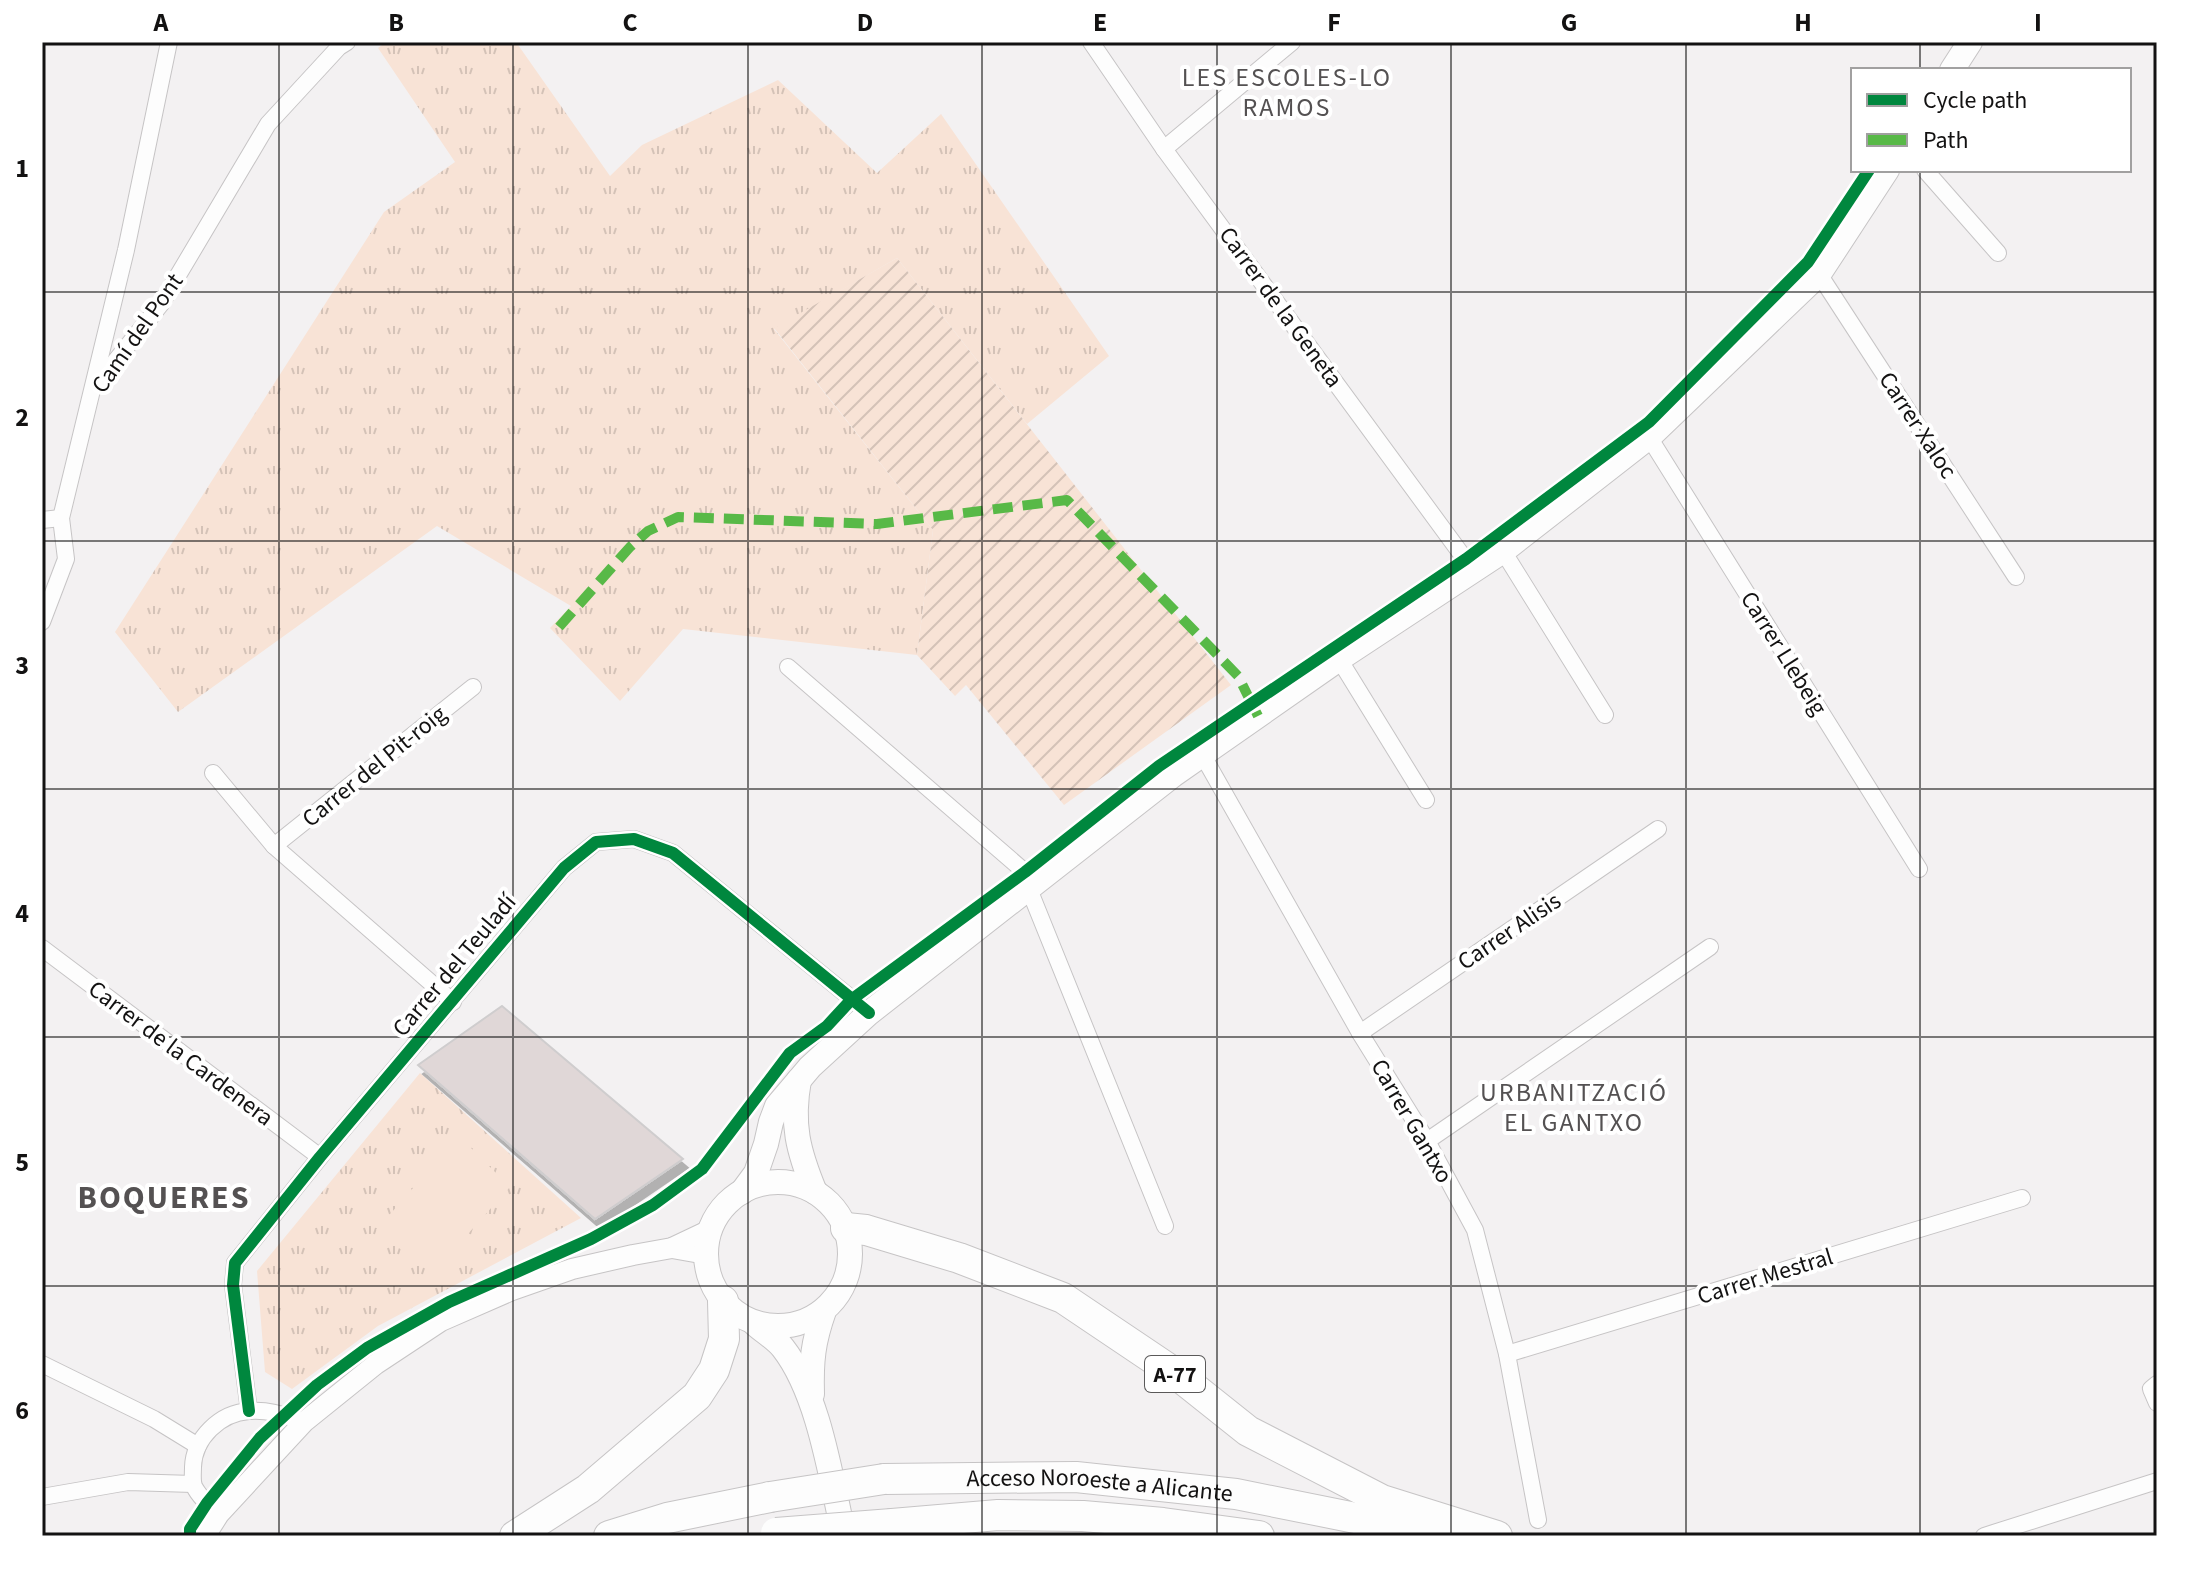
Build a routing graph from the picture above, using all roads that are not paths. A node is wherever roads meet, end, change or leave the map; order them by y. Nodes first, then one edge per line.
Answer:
1 (169, 42) edge
2 (347, 42) edge
3 (1091, 42) edge
4 (1292, 42) edge
5 (1970, 42) edge
6 (1953, 68) edge
7 (1164, 149) junction
8 (1886, 172) edge
9 (1927, 172) edge
10 (1998, 253) dead end
11 (1819, 274) junction
12 (93, 389) junction
13 (1649, 437) junction
14 (61, 518) junction
15 (42, 520) edge
16 (1503, 551) junction
17 (1473, 570) junction
18 (2016, 577) dead end
19 (42, 622) edge
20 (1339, 659) junction
21 (788, 667) dead end
22 (473, 687) dead end
23 (1605, 715) dead end
24 (1202, 754) junction
25 (213, 773) dead end
26 (1426, 800) dead end
27 (1658, 829) dead end
28 (274, 846) junction
29 (1919, 869) dead end
30 (1029, 889) junction
31 (1710, 947) dead end
32 (42, 948) edge
33 (453, 1002) junction
34 (869, 1013) junction
35 (1360, 1033) junction
36 (805, 1072) junction
37 (1427, 1141) junction
38 (320, 1157) junction
39 (742, 1192) junction
40 (815, 1192) junction
41 (2022, 1198) dead end
42 (1165, 1226) dead end
43 (846, 1228) junction
44 (708, 1242) junction
45 (723, 1301) junction
46 (824, 1311) junction
47 (753, 1323) junction
48 (1507, 1354) junction
49 (42, 1364) edge
50 (2157, 1384) edge
51 (2157, 1403) edge
52 (813, 1408) junction
53 (249, 1411) junction
54 (304, 1422) junction
55 (198, 1446) junction
56 (2157, 1481) edge
57 (193, 1484) junction
58 (42, 1497) edge
59 (219, 1514) junction
60 (1538, 1520) dead end
61 (768, 1534) edge
62 (205, 1536) edge
63 (515, 1536) edge
64 (609, 1536) edge
65 (844, 1536) edge
66 (1259, 1536) edge
67 (1428, 1536) edge
68 (1497, 1536) edge
69 (1984, 1536) edge

1 - 12 street
2 - 12 street, Camí del Pont
3 - 7 street, Carrer de la Geneta
4 - 7 street
5 - 6 main road
7 - 17 street, Carrer de la Geneta
8 - 11 main road
9 - 10 street
11 - 13 main road
11 - 18 street, Carrer Xaloc
12 - 14 street, Camí del Pont
13 - 16 main road
13 - 29 street, Carrer Llebeig
14 - 15 street
14 - 19 street, Camí del Pont
16 - 17 main road
16 - 23 street
17 - 20 main road
20 - 24 main road
20 - 26 street
21 - 30 street
22 - 28 street, Carrer del Pit-roig
24 - 30 main road
24 - 35 street, Carrer Gantxo
25 - 28 street
27 - 35 street, Carrer Alisis
28 - 33 street
30 - 34 main road
30 - 42 street
31 - 37 street
32 - 38 street, Carrer de la Cardenera
33 - 34 street, Carrer del Teuladí
33 - 38 street, Carrer del Teuladí
34 - 36 main road
35 - 37 street, Carrer Gantxo
36 - 39 main road
36 - 40 main road
37 - 48 street, Carrer Gantxo
38 - 53 street, Carrer del Teuladí
39 - 40 main road
39 - 44 main road
40 - 43 main road
41 - 48 street, Carrer Mestral
43 - 46 main road
43 - 68 highway, A-77
44 - 45 main road
44 - 54 street
45 - 47 main road
45 - 63 highway
46 - 47 main road
46 - 52 main road
47 - 52 main road
48 - 60 street, Carrer Gantxo
49 - 55 street
50 - 51 street
52 - 65 main road
53 - 54 street
53 - 55 street
54 - 59 street
55 - 57 street
56 - 69 street
57 - 58 street
57 - 59 street
59 - 62 street
61 - 66 highway, Acceso Noroeste a Alicante, bridge
64 - 67 highway, Acceso Noroeste a Alicante, bridge

